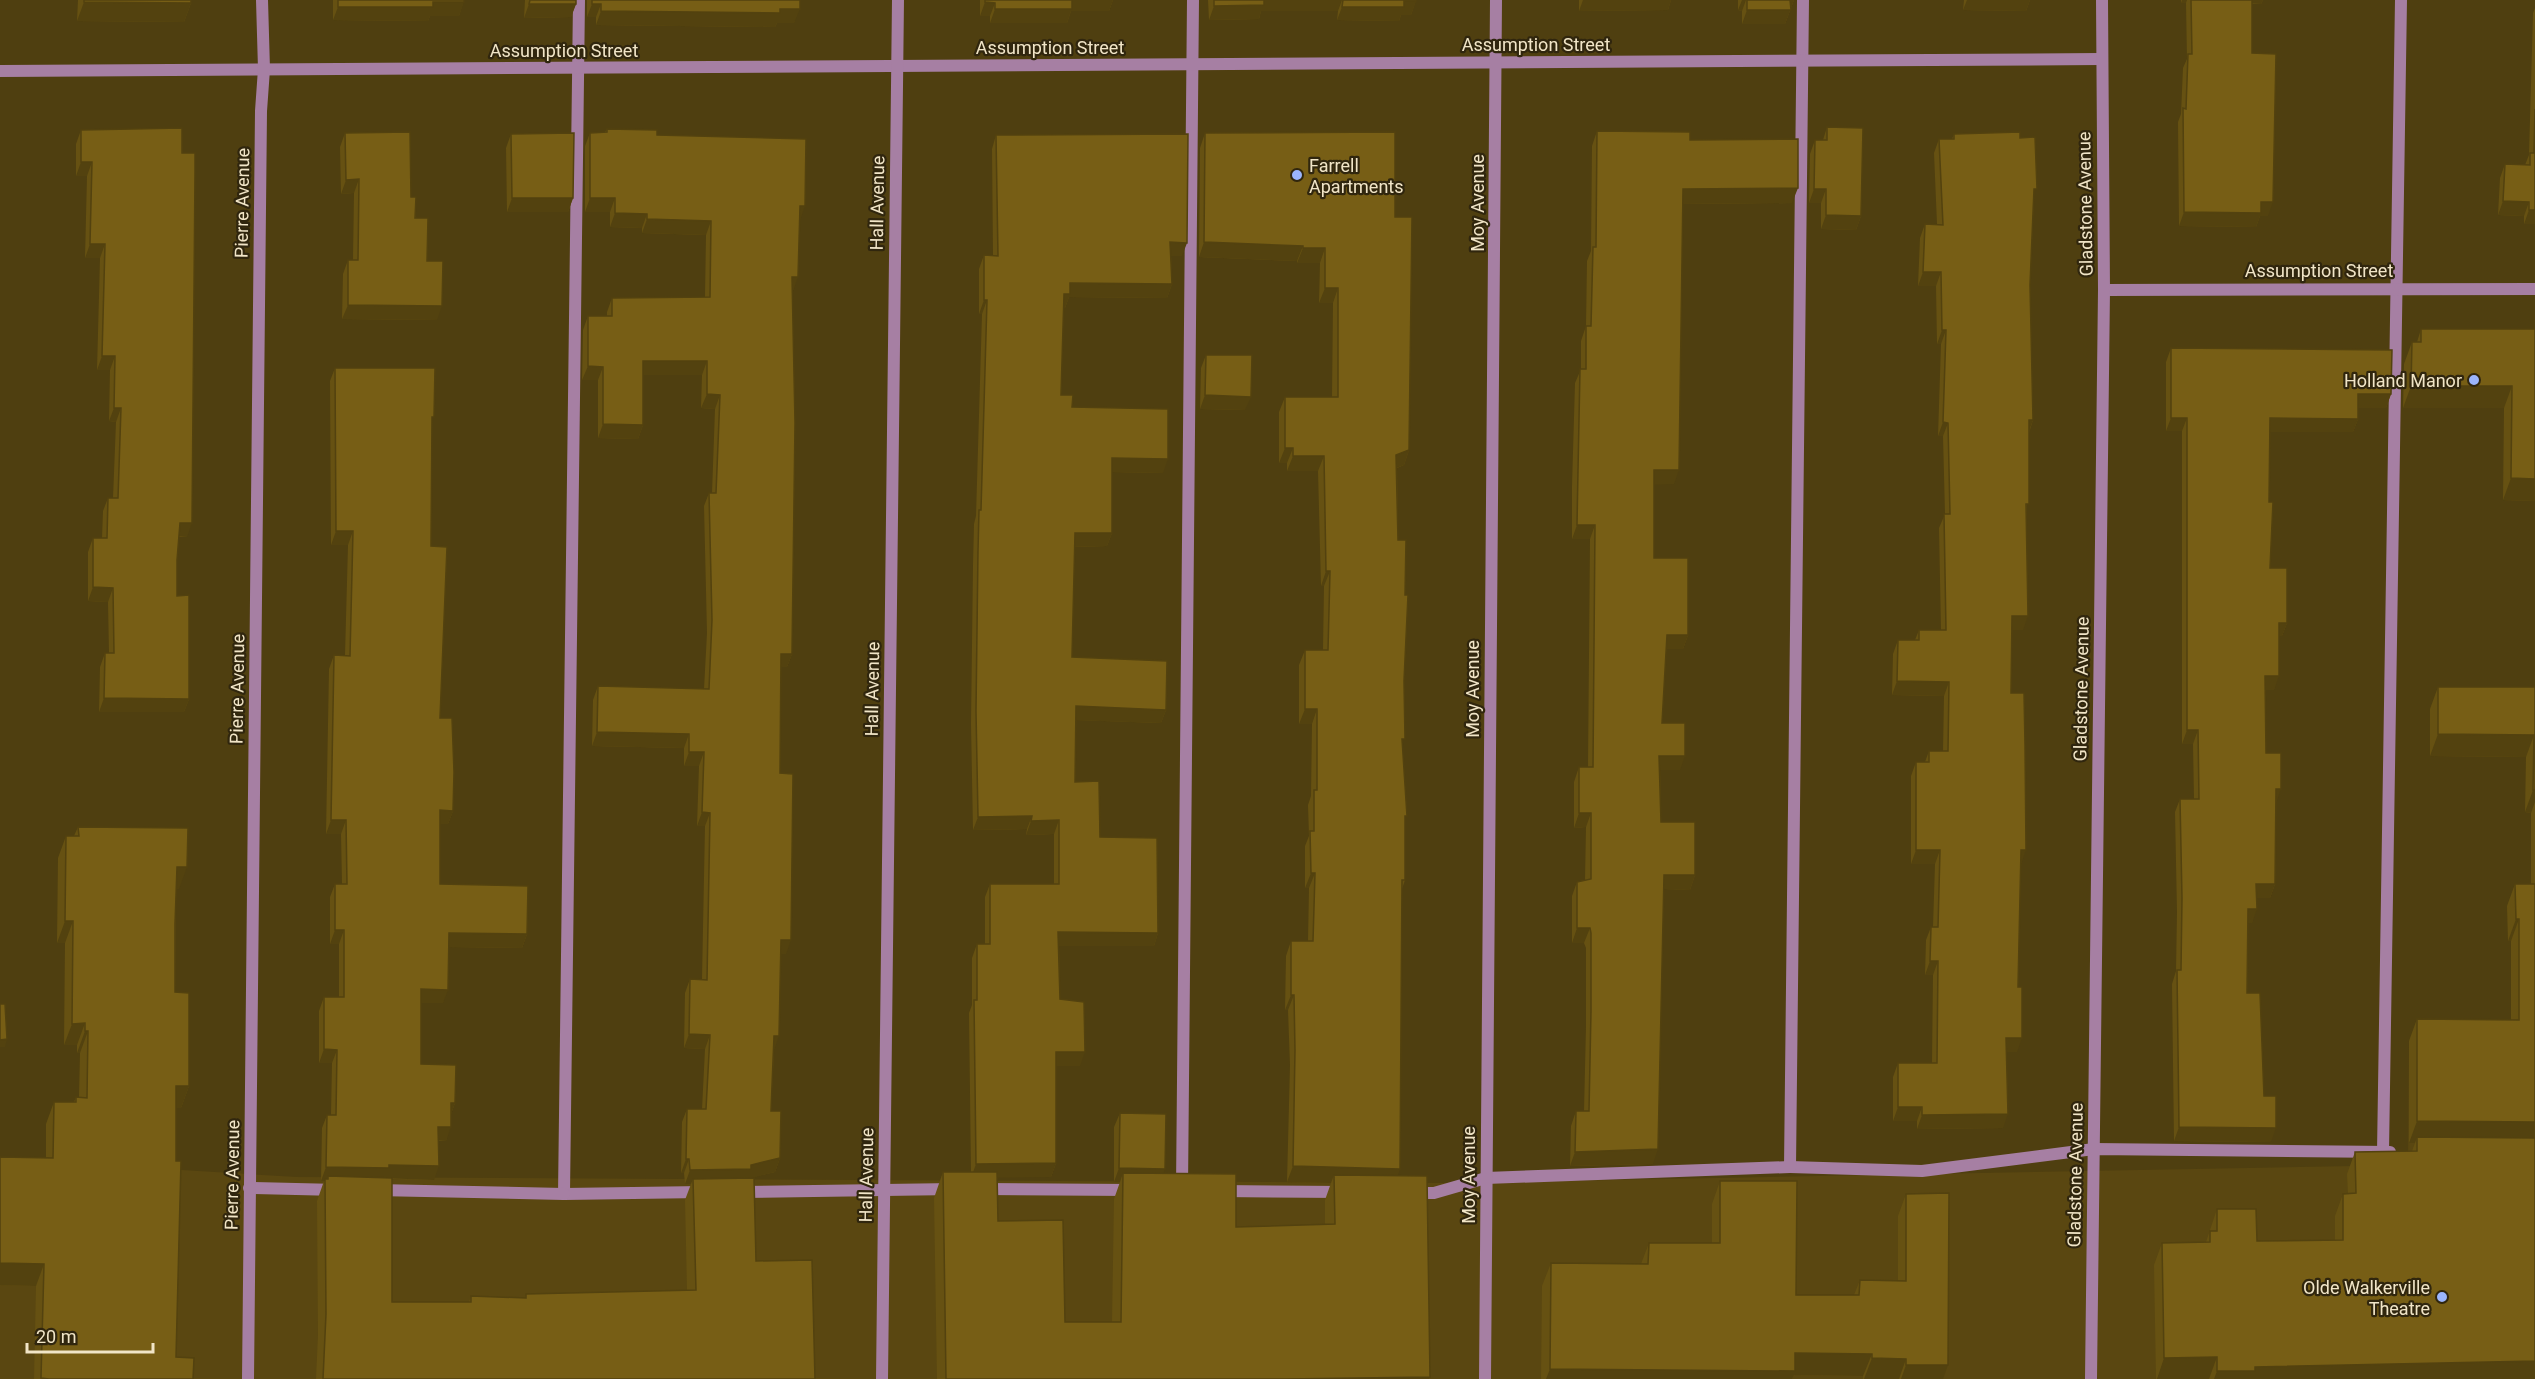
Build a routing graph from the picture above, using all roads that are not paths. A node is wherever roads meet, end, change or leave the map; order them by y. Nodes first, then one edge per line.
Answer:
1 (262, 0) edge
2 (579, 0) edge
3 (898, 0) edge
4 (1193, 0) edge
5 (1496, 0) edge
6 (1803, 0) edge
7 (2102, 0) edge
8 (2401, 0) edge
9 (2101, 59) junction
10 (1803, 61) junction
11 (1496, 62) junction
12 (1193, 64) junction
13 (897, 66) junction
14 (578, 68) junction
15 (264, 69) junction
16 (0, 71) edge
17 (2398, 288) junction
18 (2535, 289) edge
19 (2104, 290) junction
20 (2094, 1149) junction
21 (2383, 1152) junction
22 (2406, 1152) edge
23 (1790, 1167) junction
24 (1486, 1178) junction
25 (249, 1188) junction
26 (884, 1190) junction
27 (1147, 1190) edge
28 (1362, 1192) edge
29 (1398, 1193) edge
30 (564, 1194) junction
31 (249, 1379) edge
32 (882, 1379) edge
33 (1485, 1379) edge
34 (2091, 1379) edge

1 - 15 street, Pierre Avenue
2 - 14 street
3 - 13 street, Hall Avenue
4 - 12 street
5 - 11 street, Moy Avenue
6 - 10 street
7 - 9 street, Gladstone Avenue
8 - 17 street
9 - 10 street, Assumption Street
9 - 19 street, Gladstone Avenue
10 - 11 street, Assumption Street
10 - 23 street
11 - 12 street, Assumption Street
11 - 24 street, Moy Avenue
12 - 13 street, Assumption Street
12 - 28 street
13 - 14 street, Assumption Street
13 - 26 street, Hall Avenue
14 - 15 street, Assumption Street
14 - 30 street
15 - 16 street, Assumption Street
15 - 25 street, Pierre Avenue
17 - 18 street, Assumption Street
17 - 19 street, Assumption Street
17 - 21 street
19 - 20 street, Gladstone Avenue
20 - 21 street
20 - 23 street
20 - 34 street, Gladstone Avenue
21 - 22 street
23 - 24 street
24 - 29 street
24 - 33 street, Moy Avenue
25 - 30 street
25 - 31 street, Pierre Avenue
26 - 27 street
26 - 30 street
26 - 32 street, Hall Avenue

